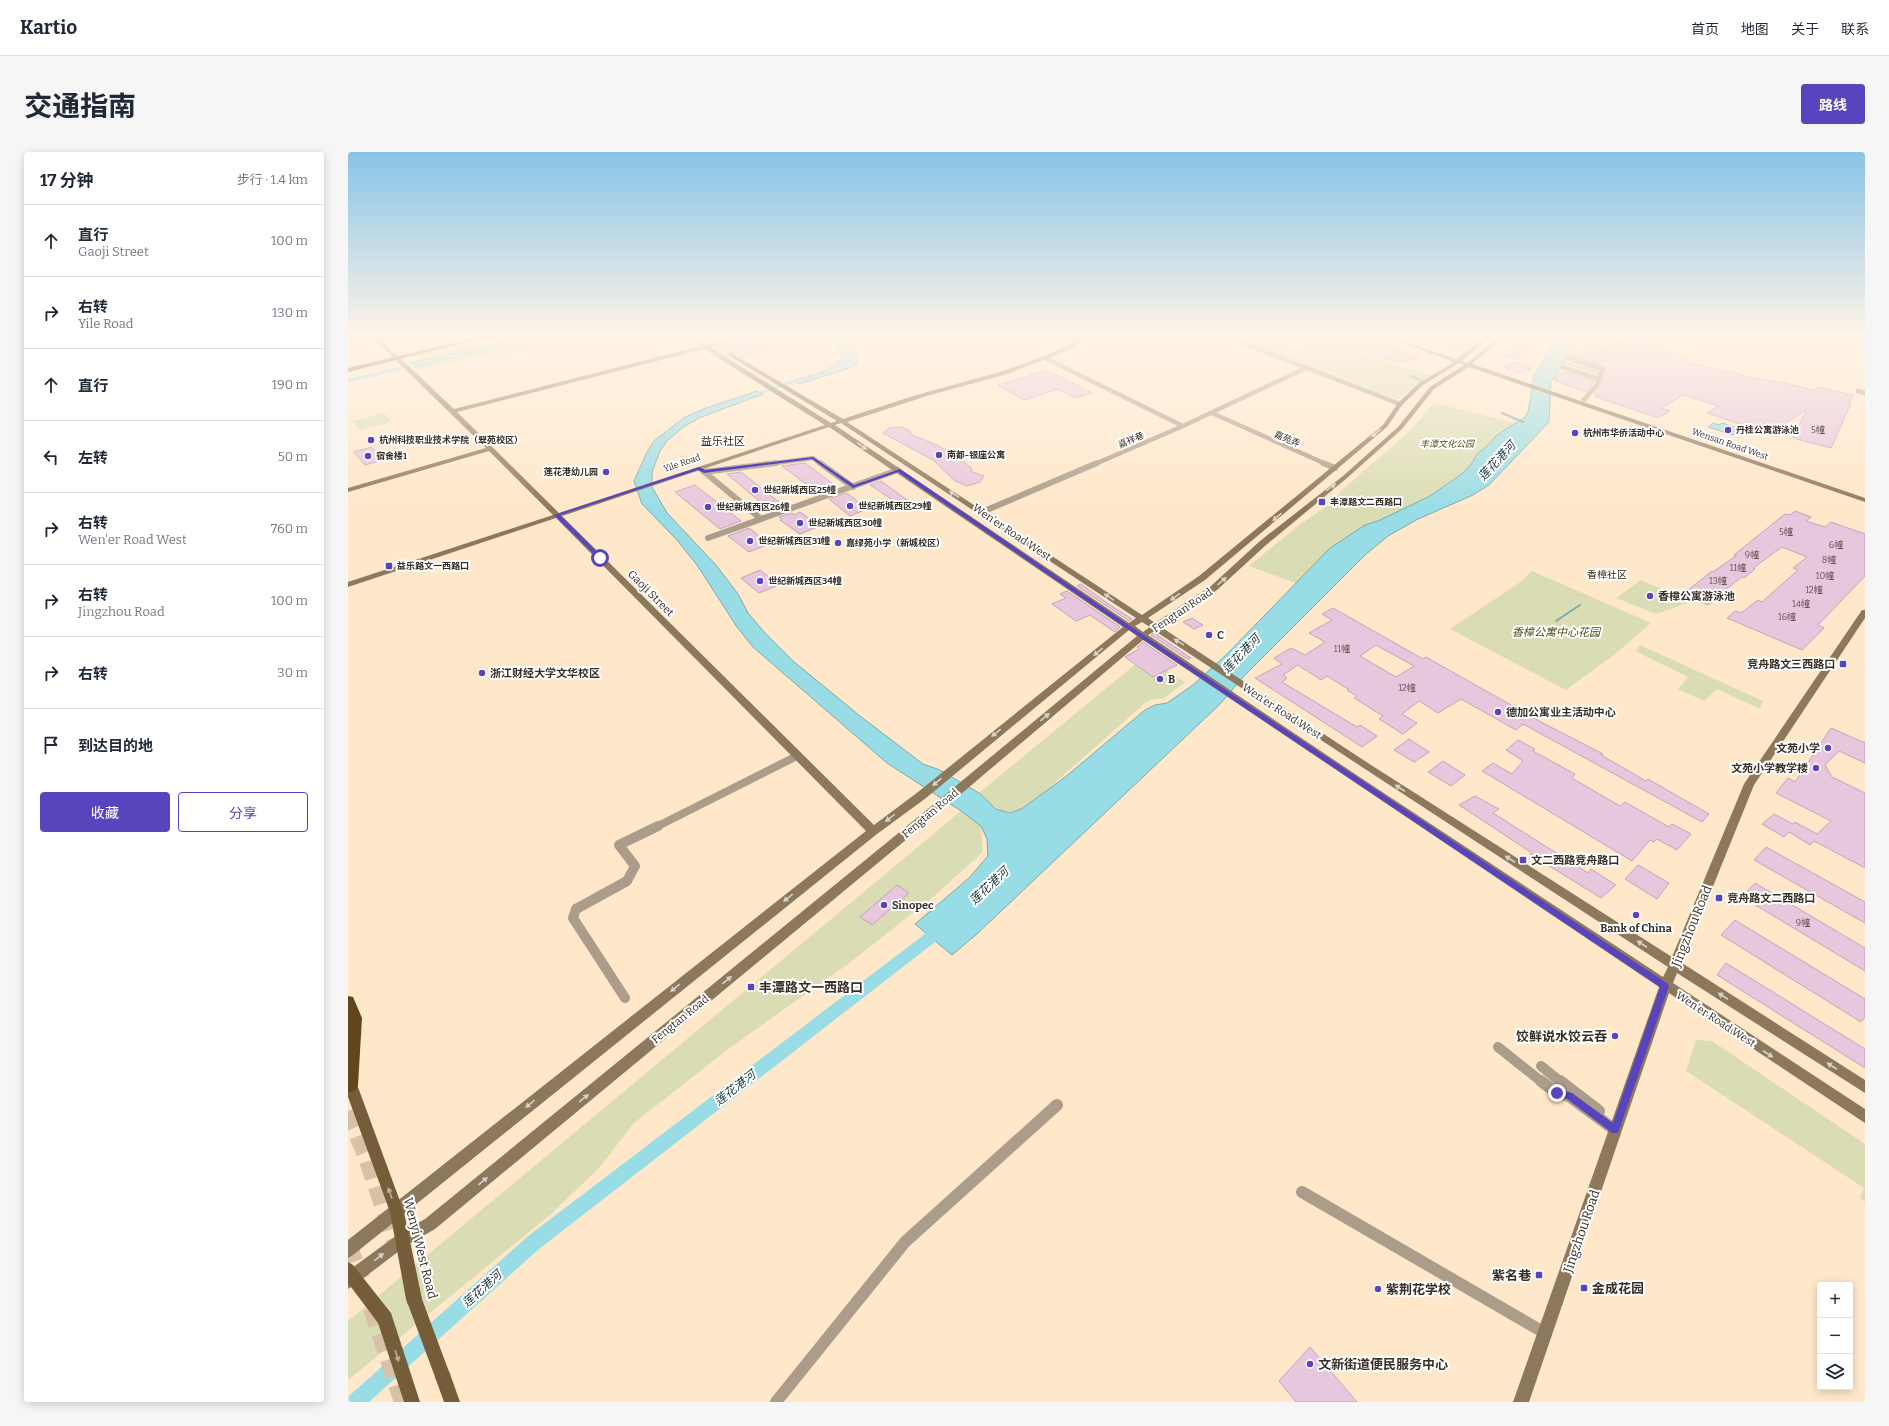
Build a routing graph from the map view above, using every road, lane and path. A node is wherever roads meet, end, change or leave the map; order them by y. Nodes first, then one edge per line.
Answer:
1 (435, 394) edge
2 (517, 394) edge
3 (781, 394) edge
4 (797, 394) edge
5 (927, 394) edge
6 (1119, 394) edge
7 (1251, 394) edge
8 (1375, 394) edge
9 (1410, 394) edge
10 (1427, 394) edge
11 (1560, 394) edge
12 (1560, 394) edge
13 (1588, 394) edge
14 (1584, 400) junction
15 (1400, 404) junction
16 (452, 411) junction
17 (1212, 413) junction
18 (842, 421) junction
19 (830, 425) junction
20 (1183, 426) junction
21 (490, 448) junction
22 (1335, 468) junction
23 (701, 470) junction
24 (898, 470) junction
25 (853, 487) junction
26 (348, 490) edge
27 (1865, 495) edge
28 (1865, 500) edge
29 (982, 512) junction
30 (556, 515) junction
31 (761, 519) junction
32 (708, 538) dead end
33 (348, 586) edge
34 (1865, 612) edge
35 (1142, 618) junction
36 (1128, 627) junction
37 (1156, 628) junction
38 (1142, 636) junction
39 (797, 756) junction
40 (873, 831) junction
41 (1675, 965) junction
42 (1665, 986) junction
43 (625, 998) dead end
44 (348, 1002) edge
45 (1498, 1047) dead end
46 (1541, 1066) dead end
47 (349, 1082) edge
48 (1865, 1087) edge
49 (1057, 1105) dead end
50 (1865, 1117) edge
51 (1616, 1128) junction
52 (1302, 1192) dead end
53 (397, 1212) junction
54 (402, 1240) junction
55 (348, 1250) edge
56 (350, 1276) edge
57 (1545, 1333) junction
58 (412, 1402) edge
59 (452, 1402) edge
60 (777, 1402) edge
61 (1521, 1402) edge

1 - 16 main road, Gaoji Street
2 - 16 main road
3 - 19 main road, Wen'er Road West
4 - 18 main road, Wen'er Road West
5 - 18 main road, Yile Road
6 - 20 street
7 - 17 street, 嘉祥巷
8 - 15 street
9 - 15 main road, Fengtan Road
37 -> 10 main road, Fengtan Road
11 - 14 main road, Wensan Road West
12 - 28 main road, Wensan Road West
13 - 14 street
14 - 27 main road, Wensan Road West
15 -> 22 main road, Fengtan Road
16 - 21 main road, Gaoji Street
17 - 20 street, 嘉祥巷
17 - 22 street, 嘉苑弄
18 - 19 main road, Yile Road
29 -> 18 main road, Wen'er Road West
19 - 23 main road, Yile Road
19 -> 24 main road, Wen'er Road West
20 - 29 street, 嘉祥巷
21 - 26 main road
21 - 30 main road, Gaoji Street
22 -> 35 main road, Fengtan Road
23 - 25 street
23 - 30 main road, Yile Road
23 - 31 street
24 - 25 street
24 - 36 main road, Wen'er Road West
25 - 31 street
35 -> 29 main road, Wen'er Road West
30 - 33 main road, Yile Road
30 - 39 main road, Gaoji Street
31 - 32 street
34 - 41 main road, Jingzhou Road
35 - 36 main road, Fengtan Road
35 - 37 main road, Wen'er Road West
36 - 38 main road, Wen'er Road West
36 -> 40 main road, Fengtan Road
37 - 38 main road, Fengtan Road
41 -> 37 main road, Wen'er Road West
38 - 42 main road, Wen'er Road West
54 -> 38 main road, Fengtan Road
39 - 40 main road, Gaoji Street
39 - 43 street
40 -> 53 main road, Fengtan Road
41 - 42 main road, Jingzhou Road
48 -> 41 main road, Wen'er Road West
42 -> 50 main road, Wen'er Road West
42 - 51 main road, Jingzhou Road
44 - 47 highway
45 - 51 street
46 - 51 street
53 -> 47 main road, Wenyi West Road
49 - 60 street
51 - 57 main road, Jingzhou Road
52 - 57 street
53 - 54 main road, Wenyi West Road
53 - 55 main road, Fengtan Road
56 -> 54 main road, Fengtan Road
54 - 59 main road, Wenyi West Road, bridge
56 -> 58 main road
57 - 61 main road, Jingzhou Road

